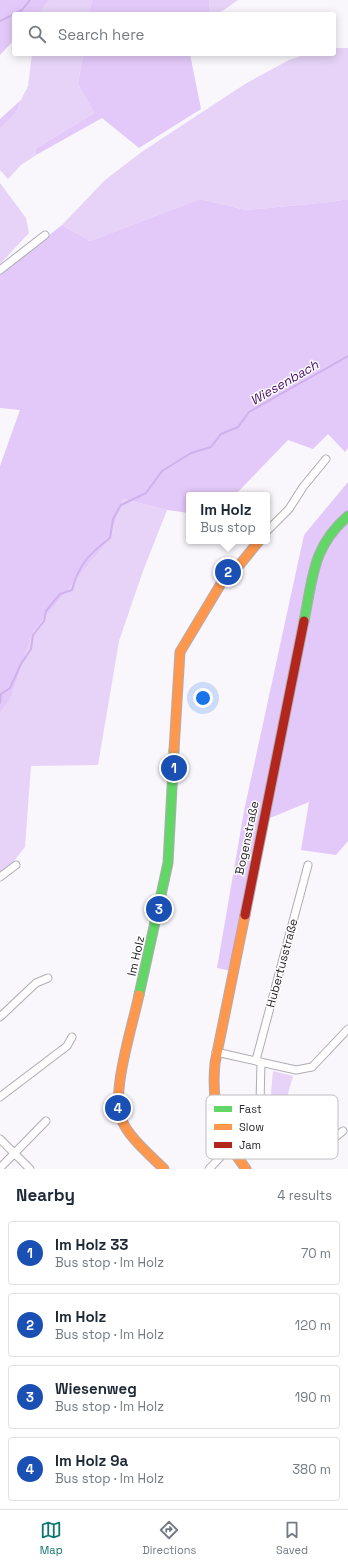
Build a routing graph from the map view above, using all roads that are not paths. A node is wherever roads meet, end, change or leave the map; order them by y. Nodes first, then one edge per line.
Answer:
1 (45, 235) dead end
2 (0, 270) edge
3 (326, 459) dead end
4 (348, 516) edge
5 (270, 529) edge
6 (257, 544) edge
7 (16, 865) dead end
8 (308, 865) dead end
9 (0, 877) edge
10 (48, 978) dead end
11 (0, 1017) edge
12 (348, 1029) edge
13 (72, 1037) dead end
14 (216, 1052) junction
15 (258, 1061) junction
16 (214, 1095) edge
17 (260, 1095) edge
18 (0, 1097) edge
19 (46, 1121) dead end
20 (343, 1130) dead end
21 (338, 1134) edge
22 (0, 1139) edge
23 (15, 1153) junction
24 (219, 1159) edge
25 (239, 1159) edge
26 (0, 1168) edge
27 (30, 1169) edge
28 (164, 1169) edge
29 (209, 1169) edge
30 (246, 1169) edge

1 - 2 street
3 - 5 street
4 - 14 main road, Bogenstraße
6 - 28 main road, Im Holz
7 - 9 street
8 - 15 street, Hubertusstraße
10 - 11 street
12 - 15 street
13 - 18 street
14 - 15 street
14 - 16 main road, Bogenstraße
15 - 17 street, Hubertusstraße
19 - 23 street
20 - 21 street, Hubertusstraße
22 - 23 street
23 - 26 street
23 - 27 street
24 - 29 street
25 - 30 main road, Bogenstraße

